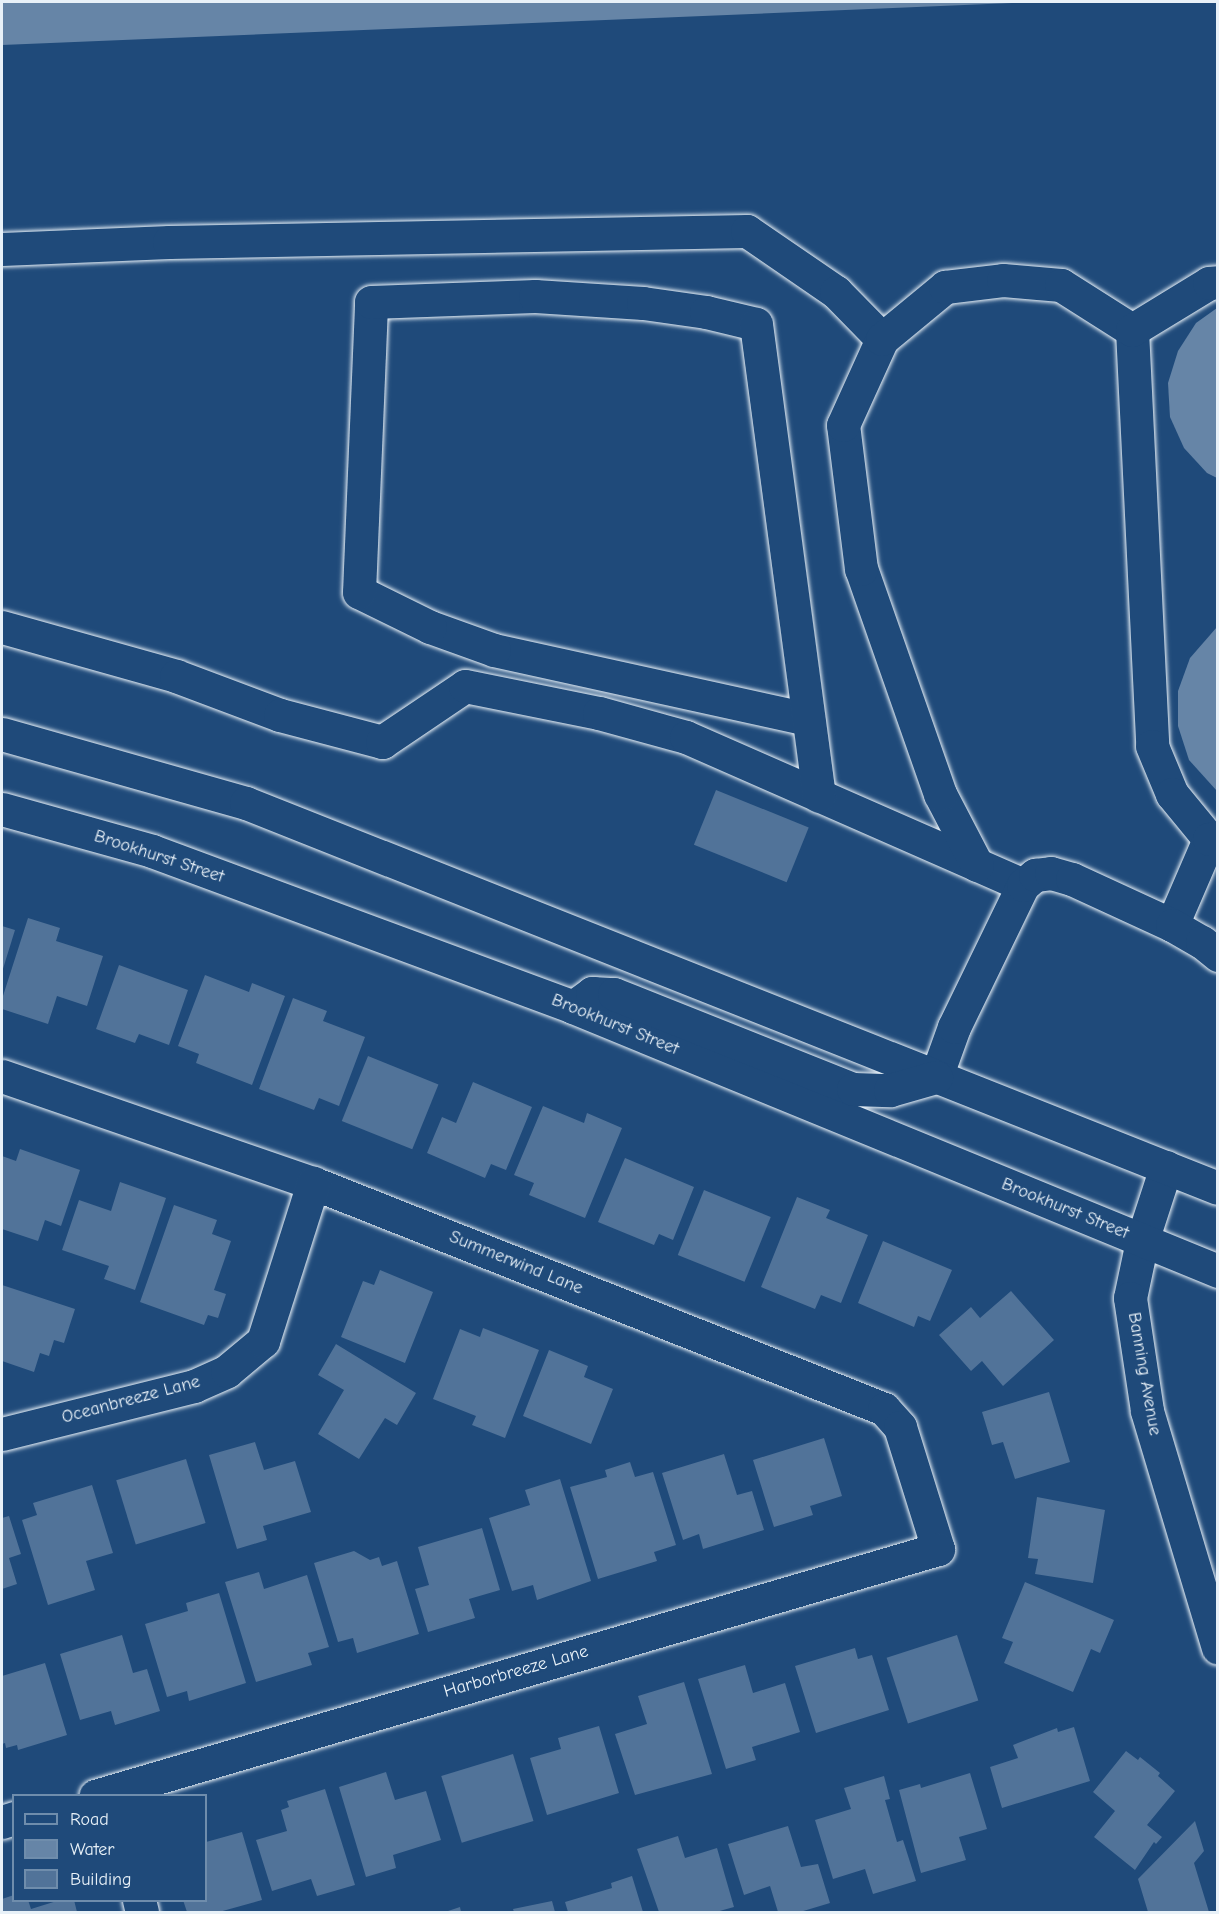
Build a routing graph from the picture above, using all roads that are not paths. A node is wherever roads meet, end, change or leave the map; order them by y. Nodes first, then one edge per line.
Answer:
1 (2, 249) edge
2 (1218, 282) edge
3 (1132, 330) junction
4 (882, 339) junction
5 (2, 627) edge
6 (808, 719) junction
7 (2, 734) edge
8 (819, 796) junction
9 (2, 809) edge
10 (1213, 839) edge
11 (976, 865) junction
12 (1023, 885) junction
13 (1172, 925) junction
14 (1218, 956) edge
15 (573, 1007) junction
16 (2, 1076) edge
17 (936, 1077) junction
18 (1166, 1167) junction
19 (313, 1183) junction
20 (1218, 1188) edge
21 (1142, 1241) junction
22 (1218, 1270) edge
23 (2, 1434) edge
24 (938, 1549) joint
25 (1218, 1648) edge
26 (102, 1794) edge

1 - 4 main road
2 - 3 main road
3 - 4 main road
3 - 10 main road
4 - 11 main road
5 - 8 main road
6 - 6 main road
6 - 8 main road
7 - 17 main road
8 - 11 main road
9 - 15 main road, Brookhurst Street
10 - 13 main road
11 - 12 main road
12 - 13 main road
12 - 17 main road
13 - 14 main road
15 - 17 main road
15 - 21 main road, Brookhurst Street
16 - 19 main road, Summerwind Lane
17 - 18 main road
18 - 20 main road
18 - 21 main road, Banning Avenue
19 - 23 main road, Oceanbreeze Lane
19 - 24 main road, Summerwind Lane
21 - 22 main road, Brookhurst Street
21 - 25 main road, Banning Avenue
24 - 26 main road, Harborbreeze Lane

